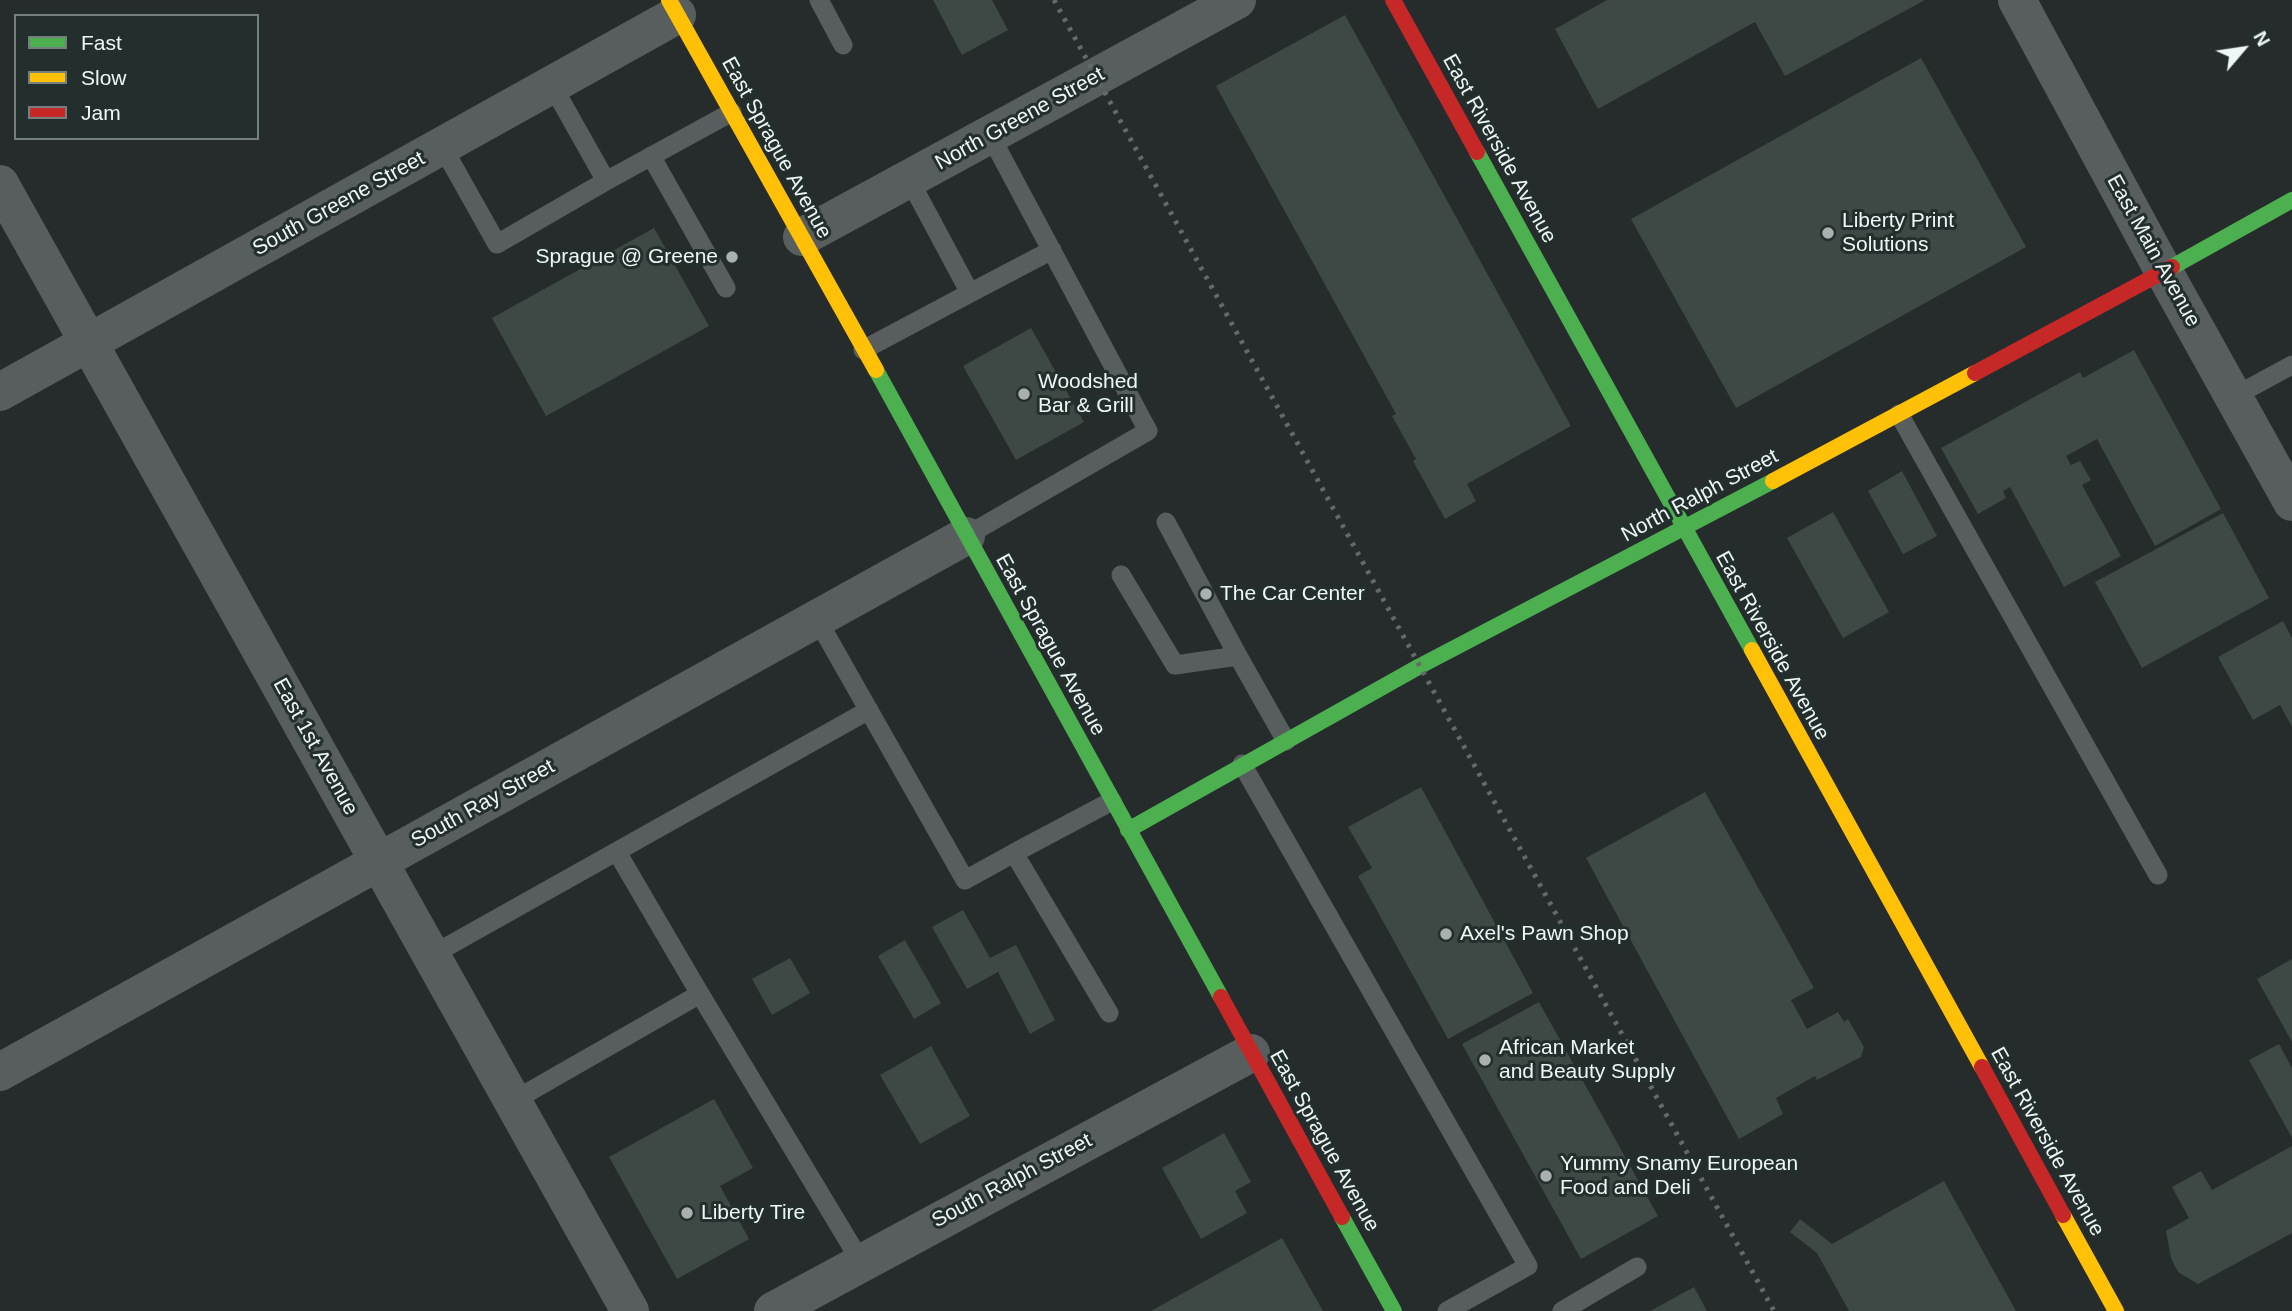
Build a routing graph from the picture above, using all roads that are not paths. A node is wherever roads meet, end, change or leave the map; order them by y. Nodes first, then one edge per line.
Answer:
1 (818, 0) edge
2 (1237, 0) edge
3 (1393, 0) edge
4 (2017, 0) edge
5 (673, 8) edge
6 (843, 45) dead end
7 (552, 85) junction
8 (732, 112) junction
9 (990, 135) junction
10 (442, 146) junction
11 (651, 156) junction
12 (909, 180) junction
13 (606, 181) junction
14 (0, 184) edge
15 (2292, 200) edge
16 (802, 237) junction
17 (1052, 250) junction
18 (2164, 272) junction
19 (726, 288) dead end
20 (970, 293) junction
21 (89, 343) junction
22 (863, 350) junction
23 (2292, 365) edge
24 (0, 392) edge
25 (2234, 397) junction
26 (1899, 414) junction
27 (2292, 502) edge
28 (1166, 522) dead end
29 (1684, 529) junction
30 (966, 536) junction
31 (1121, 575) dead end
32 (817, 619) junction
33 (1238, 656) junction
34 (869, 710) junction
35 (1286, 741) junction
36 (1242, 764) junction
37 (1112, 801) junction
38 (1128, 830) junction
39 (617, 852) junction
40 (1014, 853) junction
41 (380, 862) junction
42 (2158, 875) dead end
43 (432, 956) junction
44 (700, 994) junction
45 (1109, 1013) dead end
46 (1251, 1053) junction
47 (0, 1072) edge
48 (513, 1101) junction
49 (861, 1262) junction
50 (1637, 1267) dead end
51 (1391, 1310) edge
52 (631, 1311) edge
53 (773, 1311) edge
54 (1447, 1311) edge
55 (1562, 1311) edge
56 (2116, 1311) edge

1 - 6 lane
2 - 9 street, North Greene Street
3 - 29 street, East Riverside Avenue
4 - 18 street, East Main Avenue
5 - 7 street, South Greene Street
5 - 8 street, East Sprague Avenue
7 - 10 street, South Greene Street
7 - 13 lane
8 - 11 lane
8 - 16 street, East Sprague Avenue
9 - 12 street, North Greene Street
9 - 17 lane
10 - 13 lane
10 - 21 street, South Greene Street
11 - 13 lane
11 - 19 lane
12 - 16 street, North Greene Street
12 - 20 lane
14 - 21 street, East 1st Avenue
15 - 18 street, North Ralph Street
16 - 22 street, East Sprague Avenue
17 - 20 lane
17 - 30 lane
18 - 25 street, East Main Avenue
18 - 26 street, North Ralph Street
20 - 22 lane
21 - 24 street, South Greene Street
21 - 41 street, East 1st Avenue
22 - 30 street, East Sprague Avenue
23 - 25 lane
25 - 27 street, East Main Avenue
26 - 29 street, North Ralph Street
26 - 42 lane
28 - 33 lane
29 - 35 street, North Ralph Street
29 - 56 street, East Riverside Avenue
30 - 32 street, South Ray Street
30 - 37 street, East Sprague Avenue
31 - 33 lane
32 - 34 lane
32 - 41 street, South Ray Street
33 - 35 lane
34 - 39 lane
34 - 40 lane
35 - 36 street, North Ralph Street
36 - 38 street, North Ralph Street
36 - 54 lane
37 - 38 street, East Sprague Avenue
37 - 40 lane
38 - 46 street, East Sprague Avenue
39 - 43 lane
39 - 44 lane
40 - 45 lane
41 - 43 street, East 1st Avenue
41 - 47 street, South Ray Street
43 - 48 street, East 1st Avenue
44 - 48 lane
44 - 49 lane
46 - 49 street, South Ralph Street
46 - 51 street, East Sprague Avenue
48 - 52 street, East 1st Avenue
49 - 53 street, South Ralph Street
50 - 55 lane

